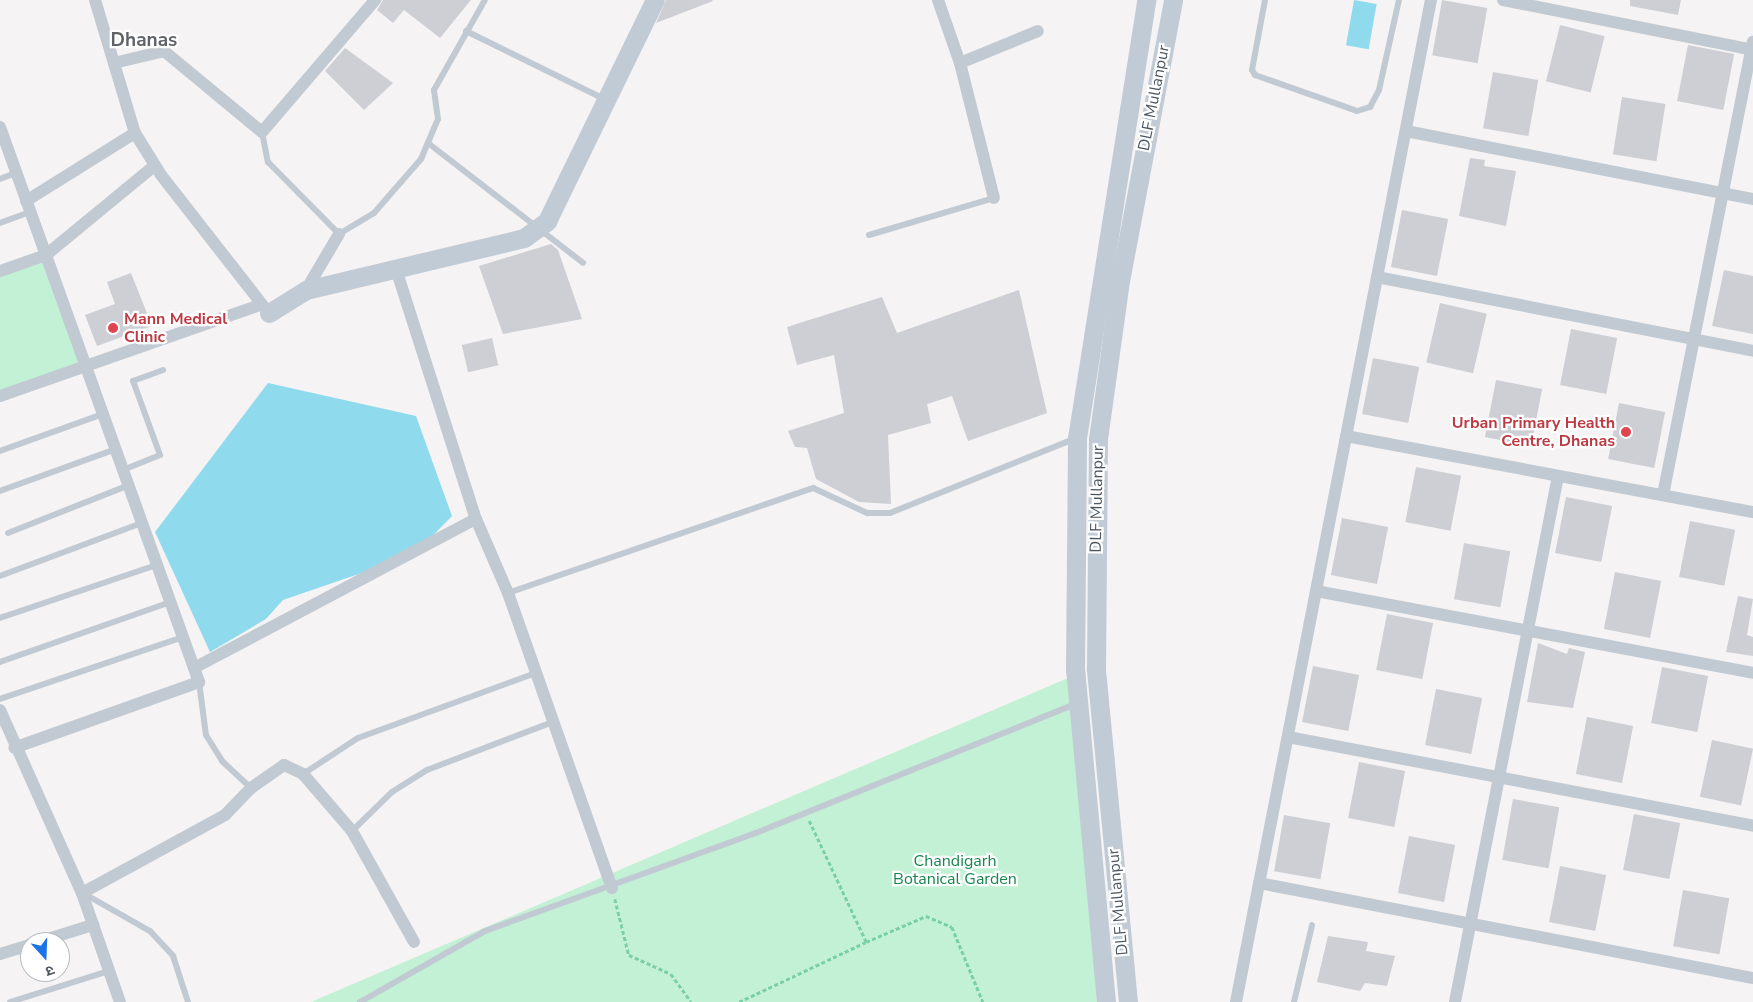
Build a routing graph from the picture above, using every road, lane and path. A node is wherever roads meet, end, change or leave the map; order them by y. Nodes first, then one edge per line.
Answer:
1 (96, 0) edge
2 (375, 0) edge
3 (485, 0) edge
4 (655, 0) edge
5 (938, 0) edge
6 (1146, 0) edge
7 (1173, 0) edge
8 (1265, 0) edge
9 (1398, 0) edge
10 (1431, 0) edge
11 (1502, 0) edge
12 (466, 31) junction
13 (1038, 32) dead end
14 (1753, 47) edge
15 (114, 63) junction
16 (960, 63) junction
17 (607, 100) junction
18 (1406, 131) junction
19 (135, 132) junction
20 (262, 132) junction
21 (1, 133) edge
22 (428, 143) junction
23 (155, 165) junction
24 (16, 173) junction
25 (0, 179) edge
26 (1724, 194) junction
27 (994, 198) joint
28 (1753, 199) edge
29 (28, 206) junction
30 (0, 223) edge
31 (538, 228) junction
32 (339, 234) junction
33 (869, 235) dead end
34 (46, 255) junction
35 (583, 263) dead end
36 (396, 269) junction
37 (0, 271) edge
38 (1378, 277) junction
39 (306, 290) junction
40 (265, 309) junction
41 (1695, 340) junction
42 (1753, 351) edge
43 (86, 366) junction
44 (163, 370) dead end
45 (0, 396) edge
46 (103, 414) junction
47 (1346, 436) junction
48 (1077, 438) junction
49 (116, 449) junction
50 (0, 451) edge
51 (123, 470) junction
52 (1558, 476) junction
53 (128, 485) junction
54 (0, 491) edge
55 (1663, 496) junction
56 (1753, 512) edge
57 (476, 519) junction
58 (142, 523) junction
59 (8, 533) dead end
60 (157, 565) junction
61 (0, 576) edge
62 (1316, 591) junction
63 (508, 593) junction
64 (170, 602) junction
65 (0, 618) edge
66 (1528, 630) junction
67 (183, 637) junction
68 (0, 662) edge
69 (194, 668) junction
70 (536, 673) junction
71 (1753, 673) edge
72 (199, 682) junction
73 (0, 699) edge
74 (1079, 703) junction
75 (0, 710) edge
76 (553, 722) junction
77 (1288, 737) junction
78 (14, 748) junction
79 (303, 774) junction
80 (1499, 777) junction
81 (251, 788) junction
82 (806, 813) junction
83 (1753, 826) edge
84 (352, 831) junction
85 (1259, 884) junction
86 (612, 888) junction
87 (82, 893) junction
88 (1470, 924) junction
89 (93, 925) junction
90 (1312, 925) dead end
91 (70, 932) edge
92 (414, 942) dead end
93 (866, 942) junction
94 (20, 947) edge
95 (0, 954) edge
96 (110, 971) junction
97 (1753, 978) edge
98 (10, 1002) edge
99 (120, 1002) edge
100 (188, 1002) edge
101 (360, 1002) edge
102 (691, 1002) edge
103 (740, 1002) edge
104 (983, 1002) edge
105 (1106, 1002) edge
106 (1128, 1002) edge
107 (1236, 1002) edge
108 (1294, 1002) edge
109 (1455, 1002) edge

1 - 15 street
2 - 20 street
3 - 12 lane
4 - 17 main road
5 - 16 street
6 - 48 main road, DLF Mullanpur
7 - 106 main road, DLF Mullanpur
8 - 9 lane
10 - 18 street
11 - 14 street
12 - 17 lane
12 - 22 lane
13 - 16 street
14 - 26 street
15 - 19 street
15 - 20 street
16 - 27 street
17 - 31 main road
18 - 26 street
18 - 38 street
19 - 23 street
19 - 29 street
20 - 32 lane
21 - 24 street
22 - 31 lane
22 - 32 lane
23 - 34 street
23 - 40 street
24 - 25 lane
24 - 29 street
26 - 28 street
26 - 41 street
27 - 33 lane
29 - 30 lane
29 - 34 street
31 - 35 lane
31 - 36 main road
32 - 39 street
34 - 37 street
34 - 43 street
36 - 39 main road
36 - 57 street
38 - 41 street
38 - 47 street
39 - 40 main road
40 - 43 street
41 - 42 street
41 - 55 street
43 - 45 street
43 - 46 street
44 - 51 lane
46 - 49 street
46 - 50 lane
47 - 52 street
47 - 62 street
48 - 63 lane
48 - 74 main road, DLF Mullanpur
49 - 51 street
49 - 54 lane
51 - 53 street
52 - 55 street
52 - 66 street
53 - 58 street
53 - 59 lane
55 - 56 street
57 - 63 street
57 - 69 street
58 - 60 street
58 - 61 lane
60 - 64 street
60 - 65 lane
62 - 66 street
62 - 77 street
63 - 70 street
64 - 67 street
64 - 68 lane
66 - 71 street
66 - 80 street
67 - 69 street
67 - 73 lane
69 - 72 street
70 - 76 street
70 - 79 lane
72 - 78 street
72 - 81 lane
74 - 82 lane
74 - 105 main road, DLF Mullanpur
75 - 78 street
76 - 84 lane
76 - 86 street
77 - 80 street
77 - 85 street
78 - 87 street
79 - 81 street
79 - 84 street
80 - 83 street
80 - 88 street
81 - 87 street
82 - 86 lane
82 - 93 path
84 - 92 street
85 - 88 street
85 - 107 street
86 - 101 lane
86 - 102 path
87 - 89 street
87 - 100 lane
88 - 97 street
88 - 109 street
89 - 91 street
89 - 96 street
90 - 108 lane
93 - 103 path
93 - 104 path
94 - 95 street
96 - 98 lane
96 - 99 street

